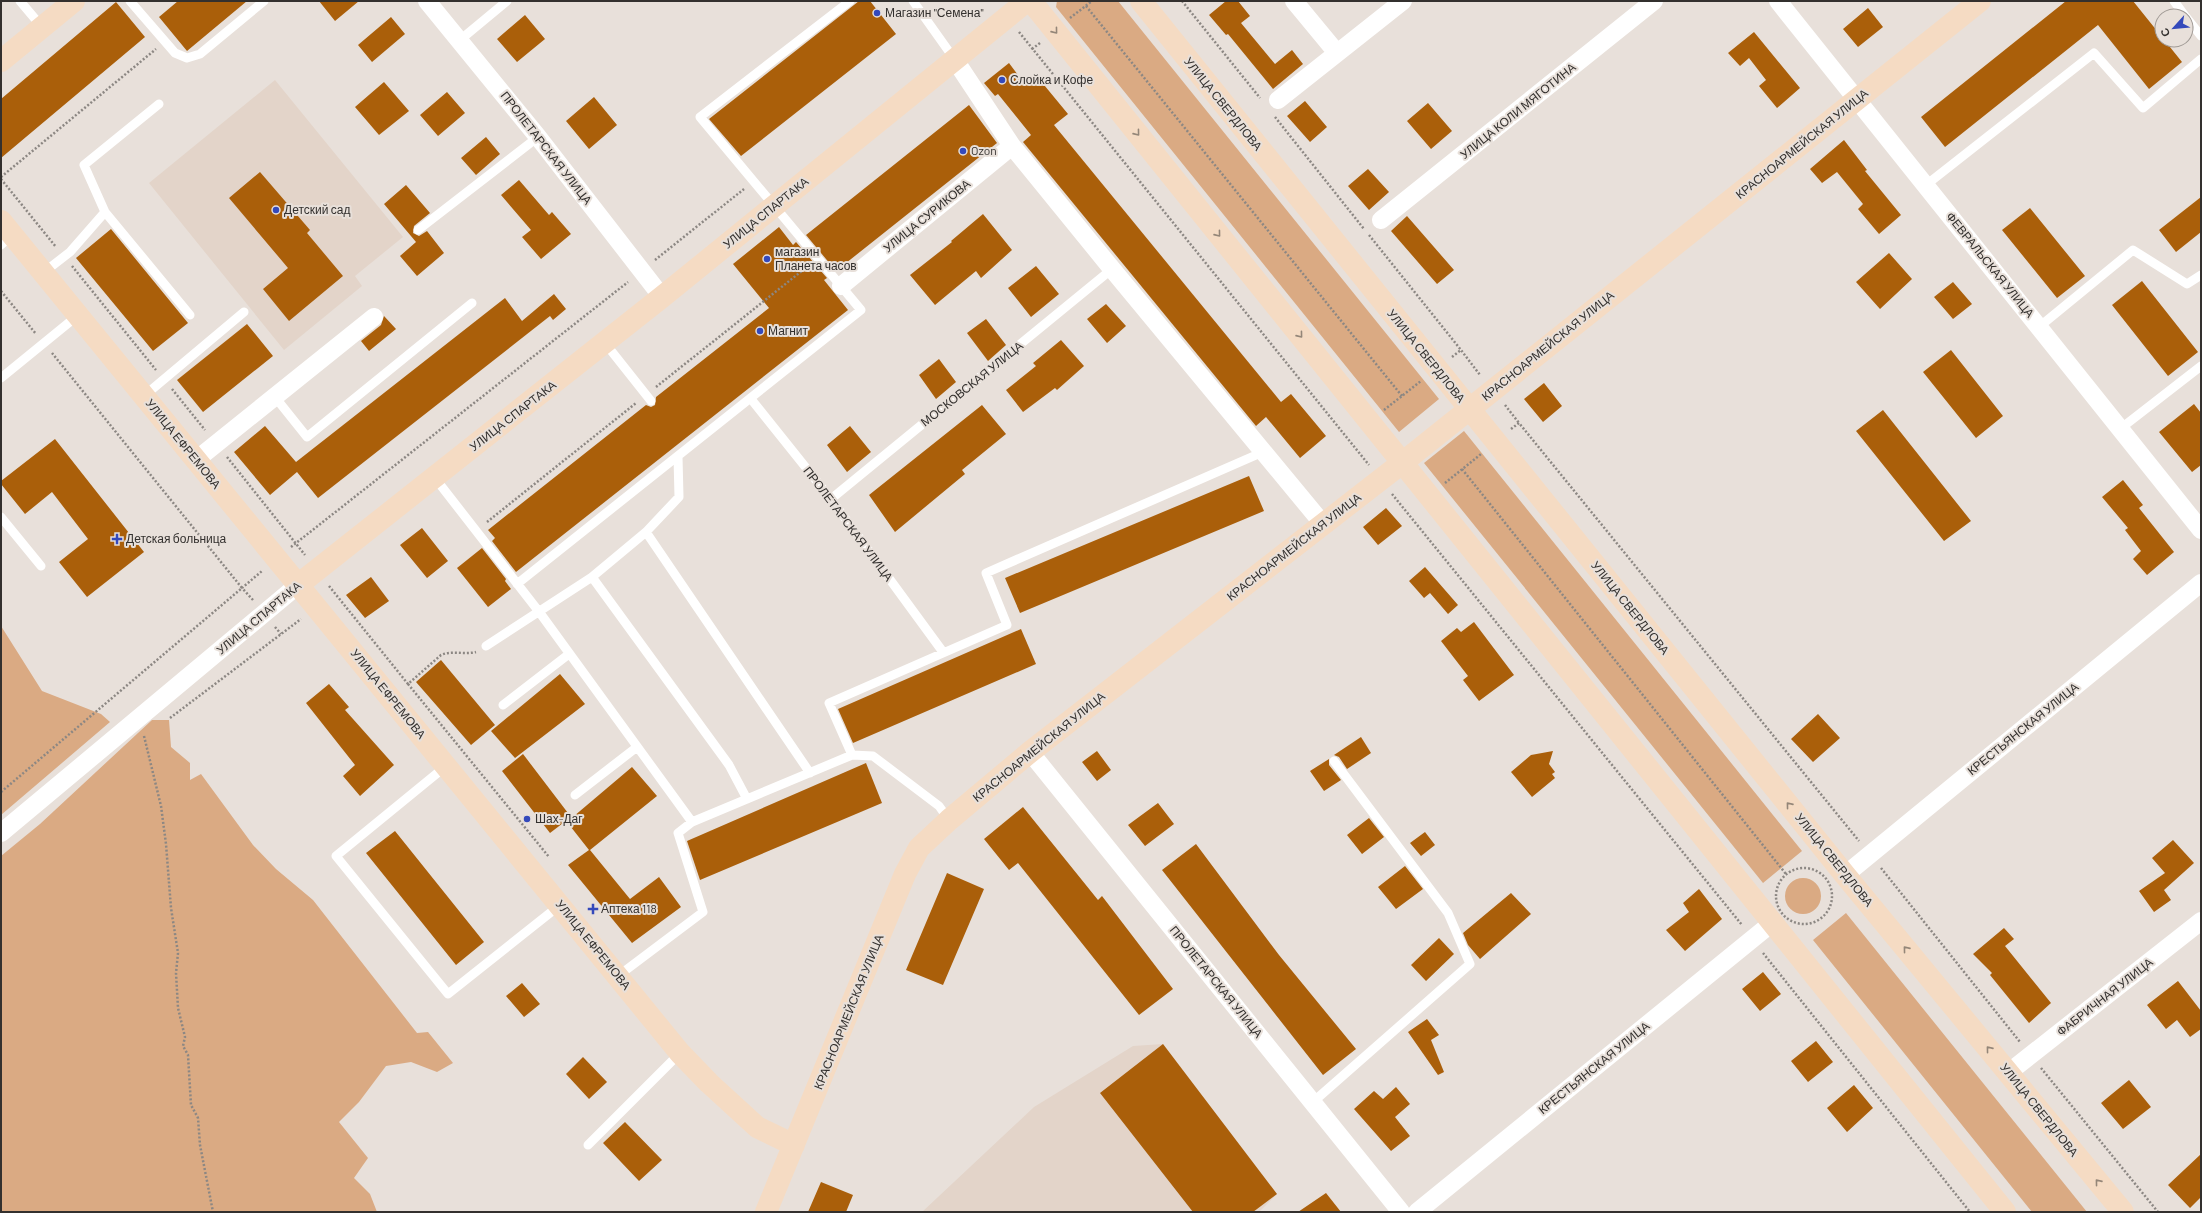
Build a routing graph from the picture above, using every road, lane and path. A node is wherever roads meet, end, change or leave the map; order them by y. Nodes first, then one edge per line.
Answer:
1 (20, 1) edge
2 (74, 1) edge
3 (130, 1) edge
4 (264, 1) edge
5 (427, 1) edge
6 (507, 1) edge
7 (850, 1) edge
8 (913, 1) edge
9 (1027, 1) edge
10 (1031, 1) edge
11 (1141, 1) edge
12 (1182, 1) edge
13 (1294, 1) edge
14 (1403, 1) edge
15 (1654, 1) edge
16 (1778, 1) edge
17 (1980, 1) edge
18 (1086, 6) dead end
19 (1007, 17) junction
20 (42, 27) junction
21 (2194, 27) edge
22 (2201, 36) edge
23 (460, 40) junction
24 (165, 42) junction
25 (1337, 53) junction
26 (2201, 58) edge
27 (955, 60) junction
28 (1, 61) edge
29 (1857, 99) junction
30 (159, 104) dead end
31 (1270, 105) junction
32 (538, 137) junction
33 (1012, 146) junction
34 (1, 178) edge
35 (754, 181) junction
36 (1926, 185) junction
37 (774, 206) junction
38 (105, 212) junction
39 (1381, 220) dead end
40 (418, 230) dead end
41 (5, 234) edge
42 (64, 257) junction
43 (1112, 269) junction
44 (642, 271) junction
45 (43, 273) junction
46 (2201, 275) edge
47 (841, 286) junction
48 (1, 291) edge
49 (662, 297) junction
50 (472, 303) dead end
51 (244, 312) dead end
52 (190, 315) dead end
53 (77, 316) junction
54 (374, 317) dead end
55 (2039, 327) junction
56 (44, 343) junction
57 (604, 343) junction
58 (1461, 350) dead end
59 (2201, 366) edge
60 (1, 378) edge
61 (164, 379) junction
62 (144, 396) junction
63 (1402, 396) dead end
64 (275, 397) junction
65 (751, 398) junction
66 (651, 401) dead end
67 (1469, 409) junction
68 (2120, 429) junction
69 (682, 441) dead end
70 (1496, 442) junction
71 (216, 444) junction
72 (688, 449) junction
73 (1263, 452) junction
74 (678, 457) junction
75 (196, 460) junction
76 (1402, 463) junction
77 (1462, 469) junction
78 (434, 478) junction
79 (1380, 480) junction
80 (1429, 496) junction
81 (831, 499) junction
82 (1407, 513) junction
83 (1, 517) edge
84 (1323, 524) junction
85 (2201, 530) edge
86 (646, 532) junction
87 (296, 544) junction
88 (277, 559) junction
89 (41, 566) dead end
90 (317, 570) junction
91 (592, 577) junction
92 (2201, 582) edge
93 (517, 584) junction
94 (298, 585) junction
95 (242, 588) junction
96 (335, 592) junction
97 (316, 607) junction
98 (540, 613) junction
99 (264, 614) junction
100 (281, 634) junction
101 (486, 646) joint
102 (943, 652) junction
103 (569, 654) junction
104 (408, 684) junction
105 (503, 705) dead end
106 (164, 722) dead end
107 (151, 731) dead end
108 (638, 747) junction
109 (1030, 752) junction
110 (852, 755) junction
111 (1334, 761) dead end
112 (446, 766) junction
113 (810, 773) junction
114 (1, 792) edge
115 (575, 795) dead end
116 (747, 799) junction
117 (949, 820) junction
118 (692, 822) junction
119 (1, 833) edge
120 (1870, 854) junction
121 (551, 860) dead end
122 (1786, 874) junction
123 (1845, 875) junction
124 (560, 905) junction
125 (2201, 921) edge
126 (1772, 923) junction
127 (1753, 939) junction
128 (618, 976) junction
129 (680, 1053) junction
130 (2031, 1055) junction
131 (2008, 1073) junction
132 (1313, 1102) junction
133 (588, 1145) dead end
134 (794, 1145) junction
135 (213, 1212) edge
136 (766, 1212) edge
137 (1401, 1212) edge
138 (1417, 1212) edge
139 (1970, 1212) edge
140 (2004, 1212) edge
141 (2123, 1212) edge
142 (2158, 1212) edge

1 - 20 lane
2 - 20 main road
3 - 24 lane
4 - 24 lane
5 - 23 street, ПРОЛЕТАРСКАЯ УЛИЦА
6 - 23 lane
7 - 35 lane
8 - 27 lane
9 - 19 main road, УЛИЦА СПАРТАКА
10 -> 76 main road
11 - 67 main road, УЛИЦА СВЕРДЛОВА
12 - 31 path
13 - 25 street
14 - 25 street
15 - 39 street, УЛИЦА КОЛИ МЯГОТИНА
16 - 29 street, ФЕВРАЛЬСКАЯ УЛИЦА
17 - 29 main road, КРАСНОАРМЕЙСКАЯ УЛИЦА
18 - 63 path
19 - 27 main road, УЛИЦА СПАРТАКА
19 - 79 path
20 - 28 main road
21 - 22 lane
23 - 32 street, ПРОЛЕТАРСКАЯ УЛИЦА
24 - 34 path
25 - 31 street
26 - 36 lane
27 - 33 street
27 - 37 main road, УЛИЦА СПАРТАКА
29 - 36 street, ФЕВРАЛЬСКАЯ УЛИЦА
29 - 67 main road, КРАСНОАРМЕЙСКАЯ УЛИЦА
30 - 38 lane
31 - 58 path
32 - 40 lane
32 - 44 street, ПРОЛЕТАРСКАЯ УЛИЦА
33 - 43 street
33 - 47 street, УЛИЦА СУРИКОВА
34 - 42 path
35 - 37 lane
35 - 44 path
36 - 55 street, ФЕВРАЛЬСКАЯ УЛИЦА
37 - 47 lane
37 - 49 main road, УЛИЦА СПАРТАКА
38 - 42 lane
38 - 52 lane
41 - 45 main road, УЛИЦА ЕФРЕМОВА
42 - 45 lane
42 - 61 path
43 - 73 street
43 - 81 lane, МОСКОВСКАЯ УЛИЦА
44 - 49 street, ПРОЛЕТАРСКАЯ УЛИЦА
44 - 87 path
45 - 53 main road, УЛИЦА ЕФРЕМОВА
46 - 55 lane
47 - 65 lane
48 - 56 path
49 - 57 main road, УЛИЦА СПАРТАКА
50 - 64 lane
51 - 61 lane
53 - 56 lane
53 - 62 main road, УЛИЦА ЕФРЕМОВА
54 - 64 street
55 - 68 street, ФЕВРАЛЬСКАЯ УЛИЦА
56 - 60 lane
56 - 95 path
57 - 66 lane
57 - 78 main road, УЛИЦА СПАРТАКА
59 - 68 lane
61 - 62 lane
61 - 71 path
62 - 75 main road, УЛИЦА ЕФРЕМОВА
64 - 71 street
65 - 72 lane
65 - 81 lane, ПРОЛЕТАРСКАЯ УЛИЦА
67 - 70 main road, УЛИЦА СВЕРДЛОВА
67 - 76 main road, КРАСНОАРМЕЙСКАЯ УЛИЦА
68 - 85 street, ФЕВРАЛЬСКАЯ УЛИЦА
69 - 72 lane
70 - 77 path
70 - 120 path
123 -> 70 main road, УЛИЦА СВЕРДЛОВА
71 - 75 street
71 - 87 path
72 - 74 lane
73 - 84 street
73 - 102 lane
74 - 86 lane
74 - 93 lane
75 - 88 main road, УЛИЦА ЕФРЕМОВА
76 - 79 main road, КРАСНОАРМЕЙСКАЯ УЛИЦА
76 - 80 main road
77 - 80 path
77 - 122 path
78 - 90 main road, УЛИЦА СПАРТАКА
78 - 93 lane
79 - 82 path
79 - 84 main road, КРАСНОАРМЕЙСКАЯ УЛИЦА
80 - 82 path
80 - 126 main road
81 - 102 lane, ПРОЛЕТАРСКАЯ УЛИЦА
82 - 127 path
83 - 89 lane
84 - 109 main road, КРАСНОАРМЕЙСКАЯ УЛИЦА
86 - 91 lane
86 - 113 lane
87 - 88 path
87 - 90 path
88 - 94 main road, УЛИЦА ЕФРЕМОВА
88 - 95 path
90 - 94 main road, УЛИЦА СПАРТАКА
90 - 96 path
91 - 98 lane
91 - 116 lane
92 - 120 street, КРЕСТЬЯНСКАЯ УЛИЦА
93 - 98 lane
94 - 97 main road, УЛИЦА ЕФРЕМОВА
94 - 99 street, УЛИЦА СПАРТАКА
95 - 99 path
95 - 114 path
96 - 97 path
96 - 104 path
97 - 100 path
97 - 112 main road, УЛИЦА ЕФРЕМОВА
98 - 101 lane
98 - 103 lane
99 - 100 path
99 - 119 street, УЛИЦА СПАРТАКА
100 - 106 path
101 - 104 path
102 - 110 lane
103 - 105 lane
103 - 108 lane
104 - 121 path
107 - 135 path
108 - 115 lane
108 - 118 lane
109 - 117 main road, КРАСНОАРМЕЙСКАЯ УЛИЦА
109 - 132 street, ПРОЛЕТАРСКАЯ УЛИЦА
110 - 113 lane
110 - 117 lane
111 - 132 lane
112 - 124 main road, УЛИЦА ЕФРЕМОВА
112 - 124 lane
113 - 116 lane
116 - 118 lane
117 - 134 main road, КРАСНОАРМЕЙСКАЯ УЛИЦА
118 - 128 lane
120 - 123 street, КРЕСТЬЯНСКАЯ УЛИЦА
120 - 130 path
122 - 122 path
131 -> 123 main road, УЛИЦА СВЕРДЛОВА
124 - 128 main road, УЛИЦА ЕФРЕМОВА
125 - 130 street, ФАБРИЧНАЯ УЛИЦА
126 - 127 street, КРЕСТЬЯНСКАЯ УЛИЦА
126 - 140 main road
127 - 138 street, КРЕСТЬЯНСКАЯ УЛИЦА
127 - 139 path
128 - 129 main road, УЛИЦА ЕФРЕМОВА
129 - 133 lane
129 - 134 main road, УЛИЦА ЕФРЕМОВА
130 - 131 street, ФАБРИЧНАЯ УЛИЦА
130 - 142 path
141 -> 131 main road, УЛИЦА СВЕРДЛОВА
132 - 137 street, ПРОЛЕТАРСКАЯ УЛИЦА
134 - 136 main road, КРАСНОАРМЕЙСКАЯ УЛИЦА

